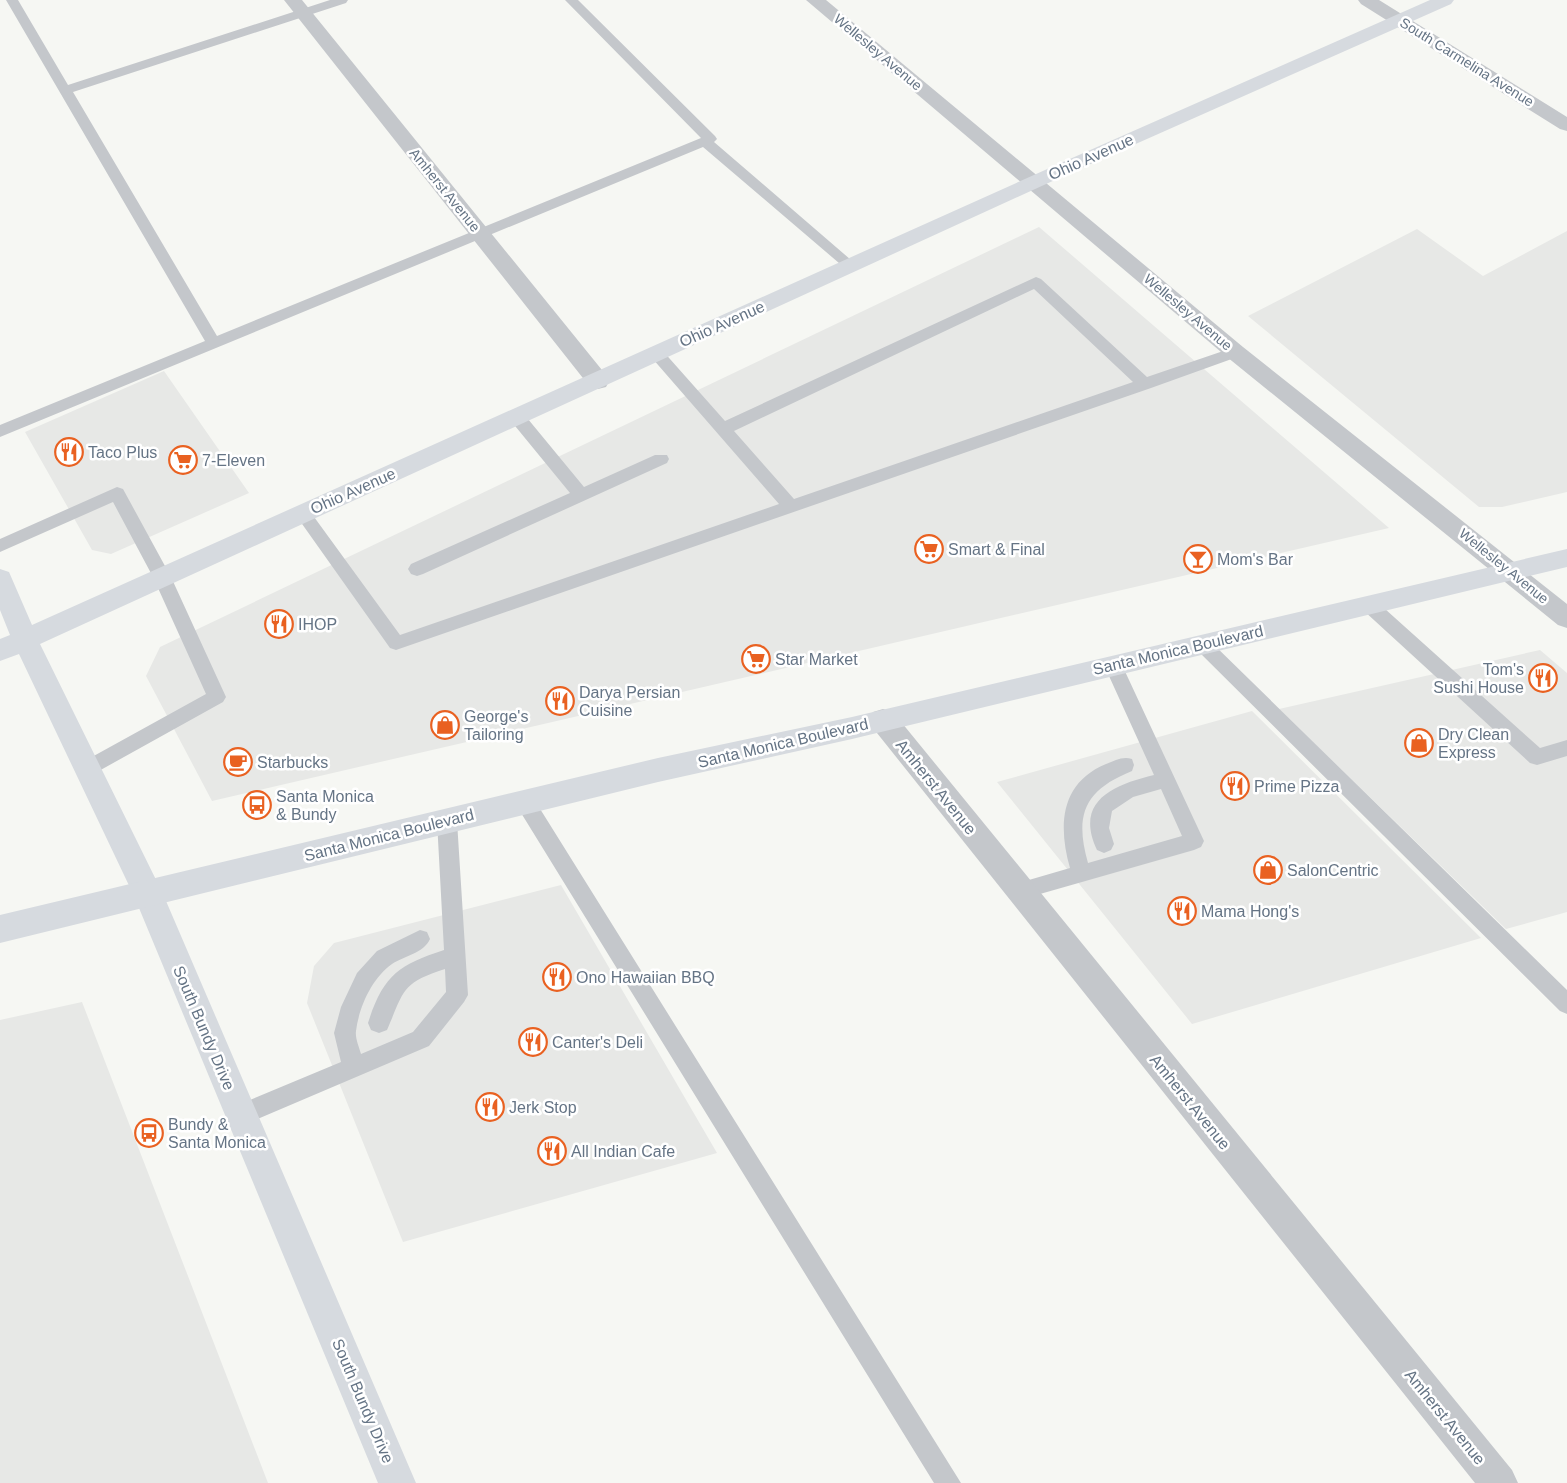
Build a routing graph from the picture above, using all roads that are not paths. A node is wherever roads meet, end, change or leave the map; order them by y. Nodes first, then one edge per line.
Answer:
1 (12, 0) edge
2 (342, 0) edge
3 (571, 0) edge
4 (815, 0) edge
5 (1367, 0) edge
6 (1445, 0) edge
7 (298, 6) edge
8 (1399, 20) junction
9 (65, 90) junction
10 (1567, 124) edge
11 (704, 141) junction
12 (1035, 182) junction
13 (479, 233) junction
14 (850, 266) junction
15 (214, 342) junction
16 (1235, 352) junction
17 (656, 354) junction
18 (598, 381) junction
19 (1144, 384) junction
20 (517, 417) junction
21 (723, 429) junction
22 (0, 431) edge
23 (661, 459) dead end
24 (581, 495) junction
25 (791, 506) junction
26 (303, 514) junction
27 (0, 546) edge
28 (1567, 558) edge
29 (417, 569) dead end
30 (1511, 572) junction
31 (162, 578) junction
32 (0, 579) edge
33 (1369, 605) junction
34 (1567, 618) edge
35 (25, 640) junction
36 (1203, 645) junction
37 (0, 651) edge
38 (1113, 666) junction
39 (883, 720) junction
40 (1567, 748) edge
41 (1125, 765) dead end
42 (88, 769) junction
43 (1166, 780) junction
44 (524, 802) junction
45 (447, 821) junction
46 (1104, 844) dead end
47 (1081, 874) junction
48 (1019, 891) junction
49 (148, 894) junction
50 (0, 929) edge
51 (420, 939) dead end
52 (454, 956) junction
53 (1567, 1004) edge
54 (379, 1023) dead end
55 (353, 1068) junction
56 (241, 1115) junction
57 (397, 1483) edge
58 (948, 1483) edge
59 (1498, 1483) edge

1 - 9 lane
2 - 7 lane
3 - 11 lane
4 - 12 street, Wellesley Avenue
5 - 8 street, South Carmelina Avenue
6 - 8 main road, Ohio Avenue
7 - 9 lane
7 - 13 street, Amherst Avenue
8 - 10 street, South Carmelina Avenue
8 - 12 main road, Ohio Avenue
9 - 15 lane
11 - 13 lane
11 - 14 lane
12 - 14 main road, Ohio Avenue
12 - 16 street, Wellesley Avenue
13 - 15 lane
13 - 18 street, Amherst Avenue
14 - 17 main road, Ohio Avenue
15 - 22 lane
16 - 19 lane
16 - 30 street, Wellesley Avenue
17 - 18 main road, Ohio Avenue
17 - 21 lane
18 - 20 main road, Ohio Avenue
19 - 21 lane
19 - 25 lane
20 - 24 lane
20 - 26 main road, Ohio Avenue
21 - 25 lane
23 - 24 lane
24 - 29 lane
25 - 26 lane
26 - 31 main road, Ohio Avenue
27 - 31 lane
28 - 30 main road, Santa Monica Boulevard
30 - 33 main road, Santa Monica Boulevard
30 - 34 street, Wellesley Avenue
31 - 35 main road, Ohio Avenue
31 - 42 lane
32 - 35 main road, South Bundy Drive
33 - 36 main road, Santa Monica Boulevard
33 - 40 lane
35 - 37 main road, Ohio Avenue
35 - 42 main road, South Bundy Drive
36 - 38 main road, Santa Monica Boulevard
36 - 53 lane
38 - 39 main road, Santa Monica Boulevard
38 - 43 lane
39 - 44 main road, Santa Monica Boulevard
39 - 48 street, Amherst Avenue
41 - 47 lane
42 - 49 main road, South Bundy Drive
43 - 46 lane
43 - 47 lane
44 - 45 main road, Santa Monica Boulevard
44 - 58 lane
45 - 49 main road, Santa Monica Boulevard
45 - 52 lane
47 - 48 lane
48 - 59 street, Amherst Avenue
49 - 50 main road, Santa Monica Boulevard
49 - 56 main road, South Bundy Drive
51 - 55 lane
52 - 54 lane
52 - 55 lane
55 - 56 lane
56 - 57 main road, South Bundy Drive

